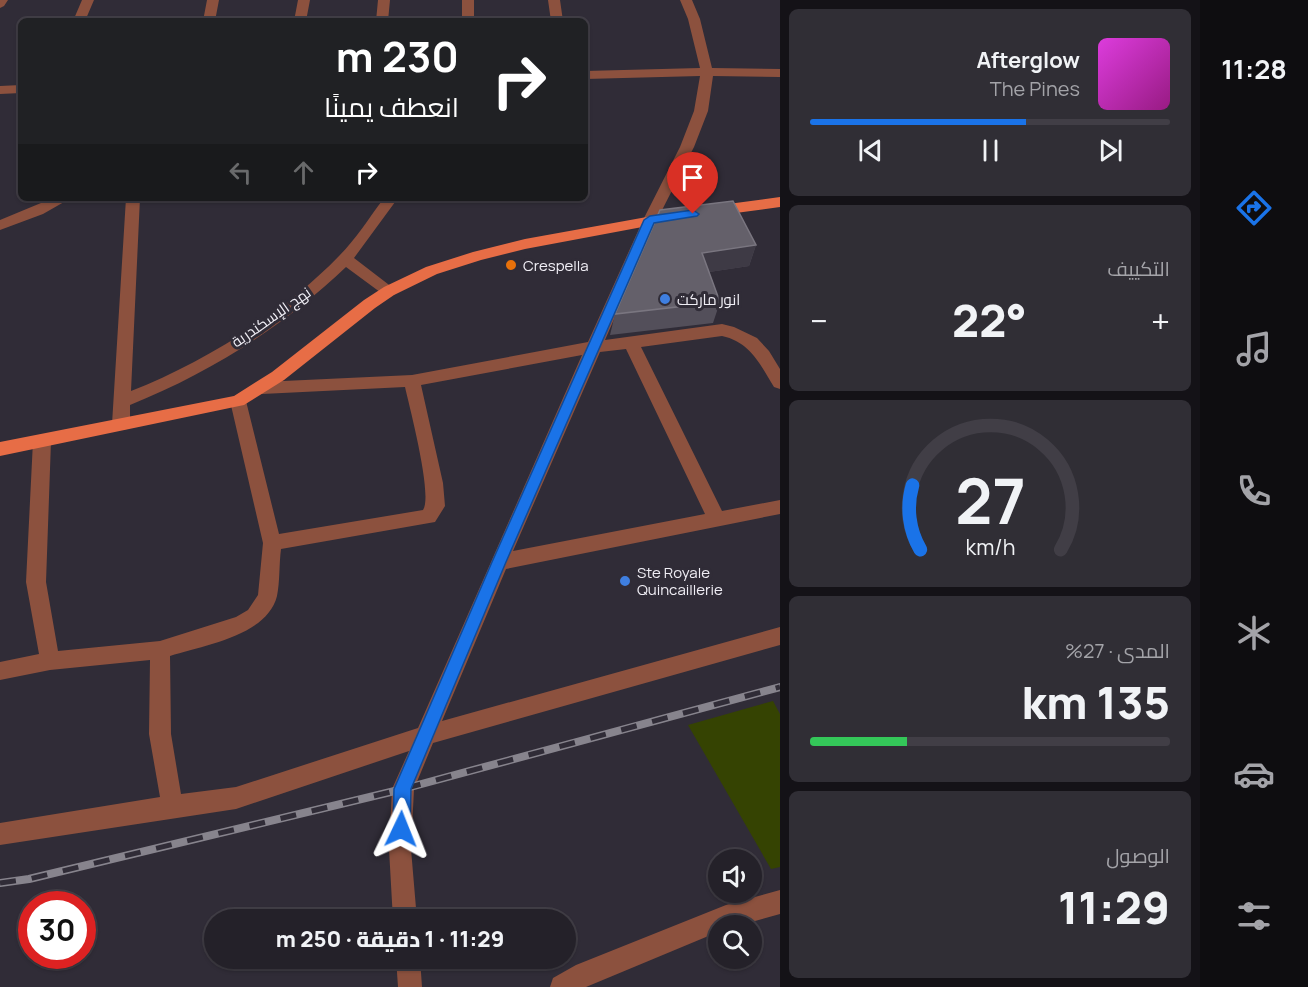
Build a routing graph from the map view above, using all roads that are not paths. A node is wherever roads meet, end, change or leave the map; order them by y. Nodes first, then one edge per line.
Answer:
1 (2, 0) edge
2 (88, 0) edge
3 (213, 0) edge
4 (304, 0) edge
5 (384, 0) edge
6 (468, 0) edge
7 (554, 0) edge
8 (686, 0) edge
9 (0, 4) edge
10 (80, 18) edge
11 (210, 18) edge
12 (301, 18) edge
13 (382, 18) edge
14 (468, 18) edge
15 (557, 18) edge
16 (707, 72) junction
17 (780, 73) edge
18 (588, 75) edge
19 (18, 89) edge
20 (0, 90) edge
21 (58, 201) edge
22 (133, 201) edge
23 (389, 201) edge
24 (780, 202) edge
25 (650, 220) junction
26 (0, 225) edge
27 (345, 259) junction
28 (389, 291) junction
29 (630, 341) junction
30 (594, 346) junction
31 (412, 381) junction
32 (780, 383) edge
33 (262, 388) junction
34 (238, 400) junction
35 (123, 401) junction
36 (121, 424) junction
37 (42, 441) junction
38 (0, 449) edge
39 (780, 507) edge
40 (717, 519) junction
41 (272, 543) junction
42 (499, 562) junction
43 (780, 636) edge
44 (160, 650) junction
45 (50, 661) junction
46 (0, 671) edge
47 (426, 735) junction
48 (172, 806) junction
49 (0, 834) edge
50 (780, 902) edge
51 (404, 909) edge
52 (409, 969) edge
53 (410, 987) edge
54 (562, 987) edge

1 - 9 street
2 - 10 street
3 - 11 street
4 - 12 street
5 - 13 street
6 - 14 street
7 - 15 street
8 - 16 street
16 - 17 street
16 - 18 street
16 - 25 street
19 - 20 street
21 - 26 street
22 - 35 street
23 - 27 street, نهج الإسكندرية
24 - 25 main road
25 - 28 main road
25 - 30 street
27 - 28 street
27 - 35 street, نهج الإسكندرية
28 - 33 main road
29 - 30 street
29 - 32 street
29 - 40 street
30 - 31 street
30 - 42 street
31 - 33 street
31 - 41 street
33 - 34 main road
34 - 36 main road
34 - 41 street
35 - 36 street
36 - 37 main road
37 - 38 main road
37 - 45 street
39 - 40 street
40 - 42 street
41 - 44 street
42 - 47 street
43 - 47 street
44 - 45 street
44 - 48 street
45 - 46 street
47 - 48 street
47 - 51 street
48 - 49 street
50 - 54 street
52 - 53 street

